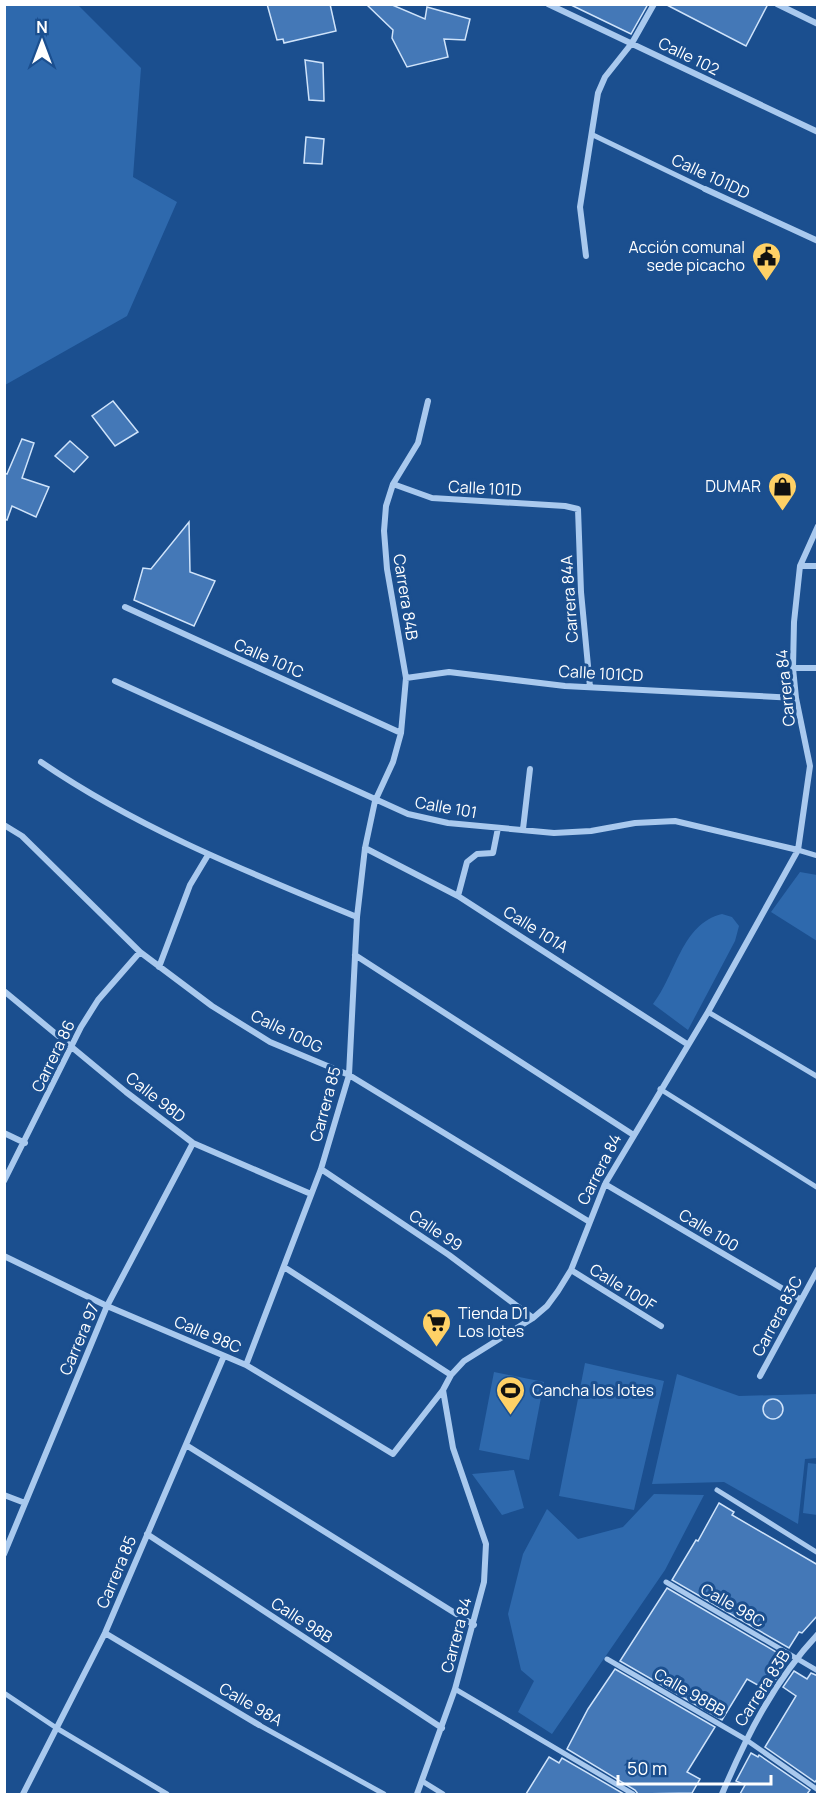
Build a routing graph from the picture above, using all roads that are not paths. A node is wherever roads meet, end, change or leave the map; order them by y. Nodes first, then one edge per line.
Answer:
1 (548, 4) edge
2 (654, 4) edge
3 (777, 4) edge
4 (818, 24) edge
5 (632, 43) junction
6 (818, 132) edge
7 (593, 135) junction
8 (705, 189) joint
9 (818, 242) edge
10 (586, 256) dead end
11 (428, 402) dead end
12 (393, 484) junction
13 (578, 509) joint
14 (818, 526) edge
15 (800, 566) junction
16 (818, 566) edge
17 (125, 607) dead end
18 (793, 668) junction
19 (818, 668) edge
20 (406, 678) junction
21 (115, 681) dead end
22 (590, 687) junction
23 (796, 698) junction
24 (401, 734) junction
25 (41, 762) dead end
26 (810, 766) junction
27 (818, 766) edge
28 (530, 770) dead end
29 (375, 801) junction
30 (4, 825) edge
31 (498, 828) junction
32 (523, 829) junction
33 (365, 848) junction
34 (798, 850) junction
35 (208, 855) junction
36 (818, 856) edge
37 (458, 896) junction
38 (357, 917) junction
39 (140, 952) junction
40 (355, 955) junction
41 (159, 967) junction
42 (4, 991) edge
43 (708, 1012) junction
44 (687, 1044) junction
45 (71, 1046) junction
46 (349, 1075) junction
47 (818, 1077) edge
48 (660, 1089) junction
49 (4, 1133) edge
50 (632, 1134) junction
51 (25, 1143) junction
52 (193, 1143) junction
53 (321, 1169) junction
54 (4, 1181) edge
55 (605, 1184) junction
56 (818, 1188) edge
57 (311, 1194) junction
58 (588, 1221) junction
59 (4, 1256) edge
60 (284, 1267) junction
61 (818, 1269) edge
62 (571, 1270) junction
63 (800, 1299) junction
64 (107, 1306) junction
65 (533, 1318) junction
66 (661, 1326) dead end
67 (224, 1356) junction
68 (246, 1365) junction
69 (450, 1375) junction
70 (760, 1376) dead end
71 (443, 1390) junction
72 (186, 1445) junction
73 (717, 1490) dead end
74 (4, 1495) edge
75 (25, 1503) junction
76 (147, 1534) junction
77 (4, 1554) edge
78 (818, 1554) edge
79 (666, 1582) dead end
80 (474, 1625) junction
81 (105, 1633) junction
82 (818, 1634) edge
83 (796, 1658) junction
84 (607, 1659) dead end
85 (818, 1671) edge
86 (455, 1689) junction
87 (4, 1693) edge
88 (259, 1725) joint
89 (442, 1728) junction
90 (58, 1730) junction
91 (745, 1739) junction
92 (422, 1781) junction
93 (818, 1790) edge
94 (23, 1794) edge
95 (167, 1794) edge
96 (384, 1794) edge
97 (417, 1794) edge
98 (443, 1794) edge
99 (633, 1794) edge
100 (722, 1794) edge

1 - 5 street, Calle 102
2 - 5 street
3 - 4 street
5 - 6 street, Calle 102
5 - 7 street
7 - 8 street, Calle 101DD
7 - 10 street
8 - 9 street, Calle 101DD
11 - 12 street, Carrera 84B
12 - 13 street, Calle 101D
12 - 20 street, Carrera 84B
13 - 22 street, Carrera 84A
14 - 15 street, Carrera 84
15 - 16 street
15 - 18 street, Carrera 84
17 - 24 street, Calle 101C
18 - 19 street
18 - 23 street, Carrera 84
20 - 22 street, Calle 101CD
20 - 24 street, Carrera 84B
21 - 29 street, Calle 101
22 - 23 street, Calle 101CD
23 - 26 street, Carrera 84
24 - 29 street, Carrera 84B
25 - 35 street
26 - 27 street
26 - 34 street, Carrera 84
28 - 32 street
29 - 31 street, Calle 101
29 - 33 street, Carrera 85
30 - 39 street, Calle 100G
31 - 32 street, Calle 101
31 - 37 street
32 - 34 street, Calle 101
33 - 37 street, Calle 101A
33 - 38 street, Carrera 85
34 - 36 street
34 - 43 street, Carrera 84
35 - 38 street
35 - 41 street
37 - 44 street, Calle 101A
38 - 40 street, Carrera 85
39 - 41 street, Calle 100G
39 - 45 street, Carrera 86
40 - 46 street, Carrera 85
40 - 50 street
41 - 46 street, Calle 100G
42 - 45 street, Calle 98D
43 - 44 street, Carrera 84
43 - 47 street
44 - 48 street, Carrera 84
45 - 51 street, Carrera 86
45 - 52 street, Calle 98D
46 - 53 street, Carrera 85
46 - 58 street, Calle 100G
48 - 50 street, Carrera 84
48 - 56 street
49 - 51 street
50 - 55 street, Carrera 84
51 - 54 street, Carrera 86
52 - 57 street, Calle 98D
52 - 64 street, Carrera 97
53 - 57 street, Carrera 85
53 - 65 street, Calle 99
55 - 58 street, Carrera 84
55 - 63 street, Calle 100
57 - 60 street, Carrera 85
58 - 62 street, Carrera 84
59 - 64 street, Calle 98C
60 - 68 street, Carrera 85
60 - 69 street
61 - 63 street, Carrera 83C
62 - 65 street, Carrera 84
62 - 66 street, Calle 100F
63 - 70 street, Carrera 83C
64 - 67 street, Calle 98C
64 - 75 street, Carrera 97
65 - 69 street, Carrera 84
67 - 68 street, Calle 98C
67 - 72 street, Carrera 85
68 - 71 street, Calle 98C
69 - 71 street, Carrera 84
71 - 80 street, Carrera 84
72 - 76 street, Carrera 85
72 - 80 street
73 - 78 street
74 - 75 street
75 - 77 street, Carrera 97
76 - 81 street, Carrera 85
76 - 89 street, Calle 98B
79 - 83 street, Calle 98C
80 - 86 street, Carrera 84
81 - 88 street, Calle 98A
81 - 90 street, Carrera 85
82 - 83 street, Carrera 83B
83 - 85 street, Calle 98C
83 - 91 street, Carrera 83B
84 - 91 street, Calle 98BB
86 - 89 street, Carrera 84
86 - 99 street
87 - 90 street
88 - 96 street, Calle 98A
89 - 92 street, Carrera 84
90 - 94 street, Carrera 85
90 - 95 street
91 - 93 street, Calle 98BB
91 - 100 street, Carrera 83B
92 - 97 street, Carrera 84
92 - 98 street

